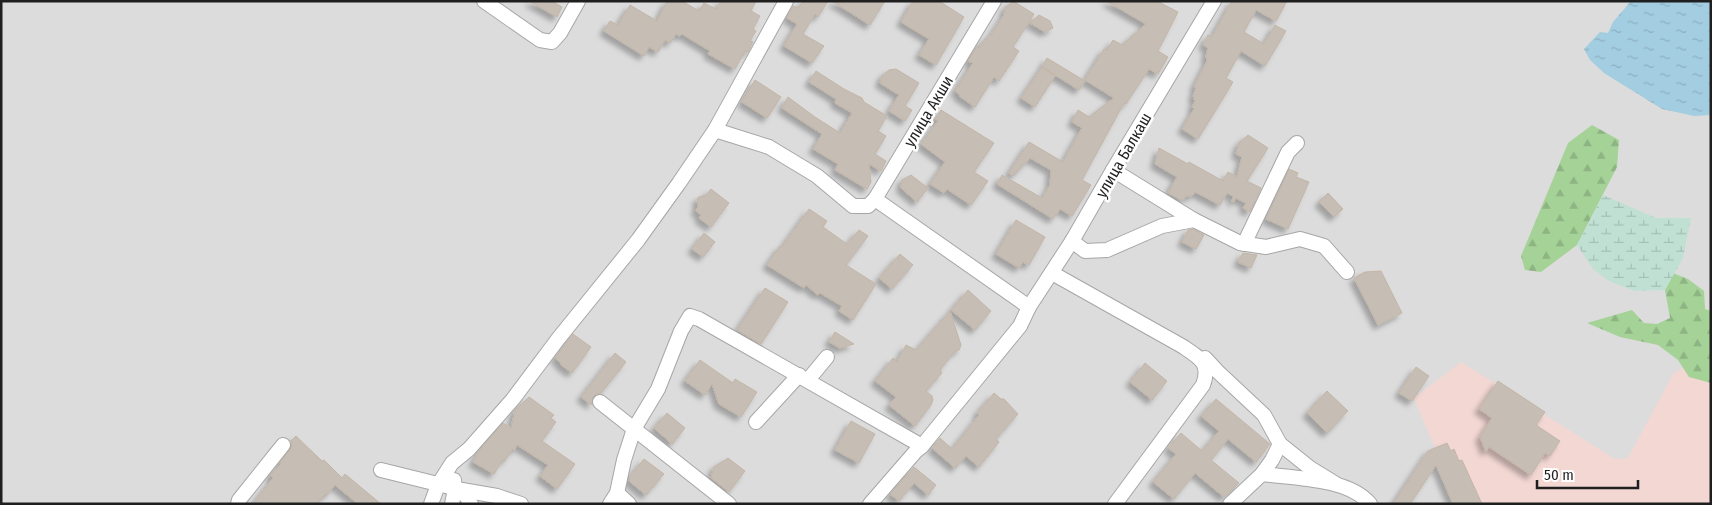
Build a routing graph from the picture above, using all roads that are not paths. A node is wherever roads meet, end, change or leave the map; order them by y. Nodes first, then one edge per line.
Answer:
1 (484, 1) edge
2 (578, 1) edge
3 (786, 1) edge
4 (994, 1) edge
5 (1214, 1) edge
6 (715, 130) junction
7 (1297, 143) dead end
8 (1113, 170) junction
9 (875, 199) junction
10 (1194, 220) junction
11 (1072, 241) junction
12 (1244, 244) junction
13 (1347, 272) dead end
14 (1052, 273) junction
15 (1029, 307) junction
16 (1195, 355) junction
17 (827, 357) dead end
18 (1217, 371) junction
19 (804, 377) junction
20 (1203, 385) junction
21 (600, 402) dead end
22 (756, 422) dead end
23 (634, 429) junction
24 (283, 444) dead end
25 (1280, 444) junction
26 (922, 446) junction
27 (452, 463) junction
28 (381, 470) dead end
29 (1262, 474) junction
30 (1336, 484) junction
31 (438, 485) junction
32 (459, 490) junction
33 (613, 499) edge
34 (238, 504) edge
35 (431, 504) edge
36 (452, 504) edge
37 (471, 504) edge
38 (522, 504) edge
39 (629, 504) edge
40 (728, 504) edge
41 (870, 504) edge
42 (1116, 504) edge
43 (1230, 504) edge
44 (1370, 504) edge

1 - 2 street
3 - 6 street
4 - 9 street, улица Акши
5 - 8 street, улица Балкаш
6 - 9 street
6 - 27 street
7 - 12 street
8 - 10 street
8 - 11 street, улица Балкаш
9 - 15 street
10 - 11 street
10 - 12 street
11 - 14 street, улица Балкаш
12 - 13 street
14 - 15 street, улица Балкаш
14 - 16 street
15 - 26 street, улица Балкаш
16 - 18 street
16 - 20 street
17 - 19 street
18 - 20 street
18 - 25 street
19 - 22 street
19 - 23 street
19 - 26 street
20 - 42 street
21 - 23 street
23 - 33 street
23 - 40 street
24 - 34 street
25 - 29 street
25 - 30 street
26 - 41 street, улица Балкаш
27 - 31 street
27 - 32 street
28 - 31 street
29 - 30 street
29 - 43 street
30 - 44 street
31 - 32 street
31 - 35 street
32 - 36 street
32 - 37 street
32 - 38 street
33 - 39 street

